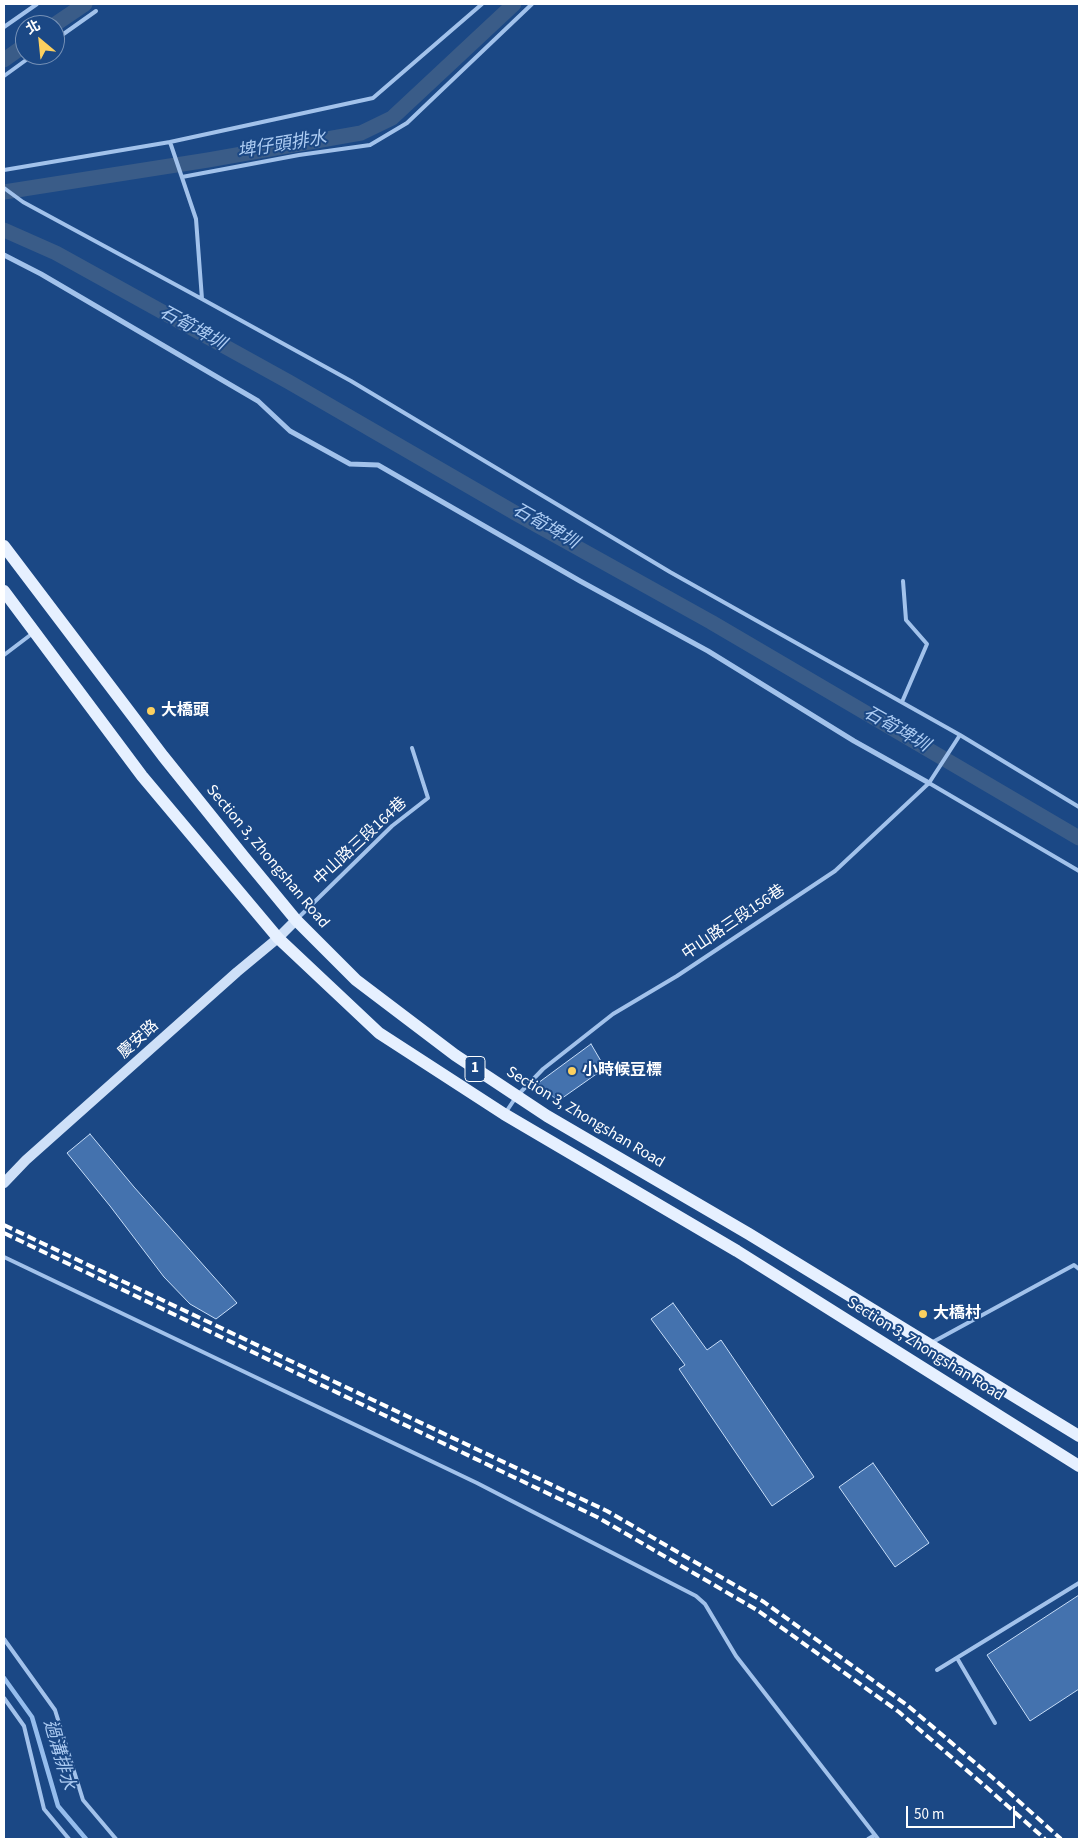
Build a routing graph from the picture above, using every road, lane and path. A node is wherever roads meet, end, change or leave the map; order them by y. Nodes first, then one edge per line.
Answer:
1 (37, 4) edge
2 (482, 4) edge
3 (532, 4) edge
4 (96, 11) dead end
5 (4, 27) edge
6 (65, 33) edge
7 (19, 65) edge
8 (4, 76) edge
9 (170, 142) junction
10 (4, 170) edge
11 (182, 177) junction
12 (4, 188) edge
13 (4, 255) edge
14 (202, 299) junction
15 (4, 546) edge
16 (903, 580) dead end
17 (4, 591) edge
18 (34, 632) junction
19 (4, 656) edge
20 (902, 702) junction
21 (960, 735) junction
22 (412, 748) dead end
23 (929, 783) junction
24 (1079, 807) edge
25 (1079, 871) edge
26 (296, 920) junction
27 (278, 938) junction
28 (516, 1097) junction
29 (504, 1114) junction
30 (4, 1184) edge
31 (4, 1257) edge
32 (1079, 1269) edge
33 (929, 1344) junction
34 (1079, 1436) edge
35 (1079, 1466) edge
36 (1079, 1583) edge
37 (4, 1639) edge
38 (957, 1658) junction
39 (937, 1670) dead end
40 (4, 1698) edge
41 (995, 1723) dead end
42 (875, 1834) junction
43 (69, 1839) edge
44 (116, 1839) edge
45 (868, 1839) edge
46 (878, 1839) edge

1 - 5 lane
2 - 9 lane
3 - 11 lane
4 - 6 lane
7 - 8 lane
9 - 10 lane
9 - 11 lane
11 - 14 lane
12 - 14 lane
13 - 23 street
14 - 20 lane
15 - 26 main road, Section 3, Zhongshan Road / 1
16 - 20 lane
17 - 18 main road, Section 3, Zhongshan Road / 1
18 - 19 lane
18 - 27 main road, Section 3, Zhongshan Road / 1
20 - 21 lane
21 - 23 lane, 中山路三段156巷
21 - 24 lane
22 - 26 lane, 中山路三段164巷
23 - 25 lane
23 - 28 lane, 中山路三段156巷
26 - 27 street, 慶安路
26 - 28 main road, Section 3, Zhongshan Road / 1
27 - 29 main road, Section 3, Zhongshan Road / 1
27 - 30 street, 慶安路
28 - 29 lane, 中山路三段156巷
28 - 33 main road, Section 3, Zhongshan Road / 1
29 - 35 main road, Section 3, Zhongshan Road / 1
31 - 42 lane
32 - 33 lane
33 - 34 main road, Section 3, Zhongshan Road / 1
36 - 38 lane
37 - 44 lane
38 - 39 lane
38 - 41 lane
40 - 43 lane
42 - 45 lane
42 - 46 lane

